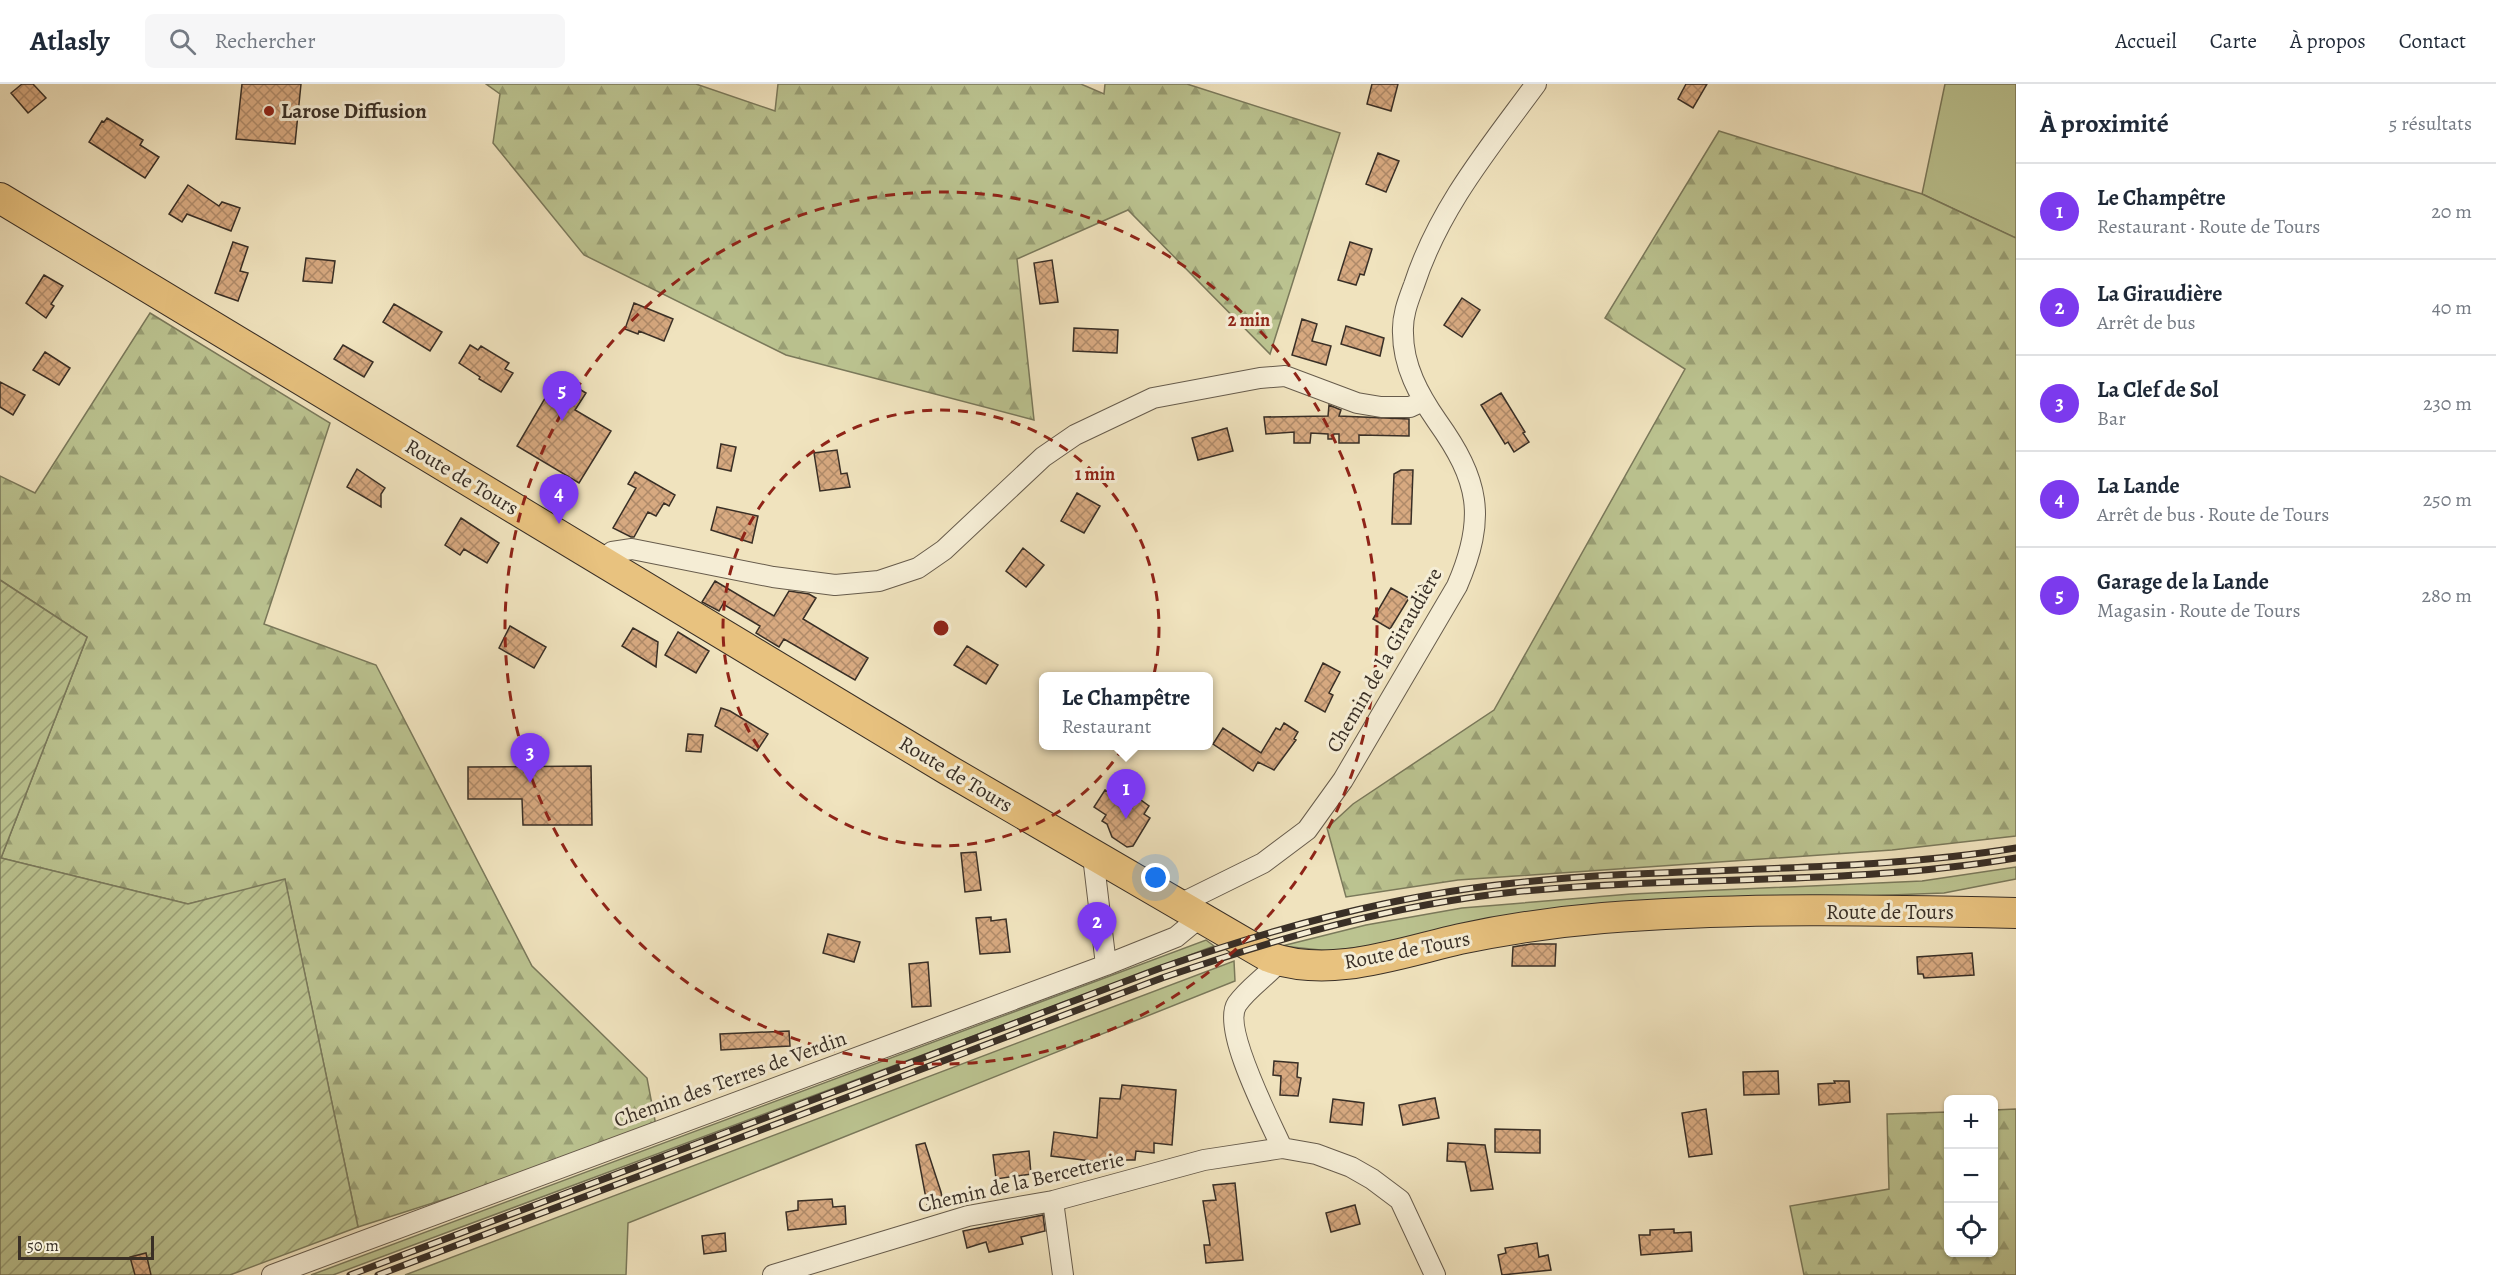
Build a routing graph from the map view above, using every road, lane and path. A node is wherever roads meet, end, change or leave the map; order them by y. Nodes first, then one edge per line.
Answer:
1 (1536, 84) edge
2 (0, 198) edge
3 (1423, 401) junction
4 (602, 561) junction
5 (1093, 856) junction
6 (1188, 912) junction
7 (2016, 913) edge
8 (1280, 961) junction
9 (1106, 966) junction
10 (1282, 1148) junction
11 (1053, 1201) junction
12 (272, 1275) edge
13 (774, 1275) edge
14 (1063, 1275) edge
15 (1435, 1275) edge

1 - 3 street, Chemin de la Giraudière
2 - 4 main road, Route de Tours
3 - 4 street
3 - 6 street, Chemin de la Giraudière
4 - 5 main road, Route de Tours
5 - 6 main road, Route de Tours
5 - 9 street
6 - 8 main road, Route de Tours
6 - 9 street, Chemin des Terres de Verdin
7 - 8 main road, Route de Tours
8 - 10 street
9 - 12 street, Chemin des Terres de Verdin
10 - 11 street, Chemin de la Bercetterie
10 - 15 street, Chemin de la Bercetterie
11 - 13 street, Chemin de la Bercetterie
11 - 14 street

